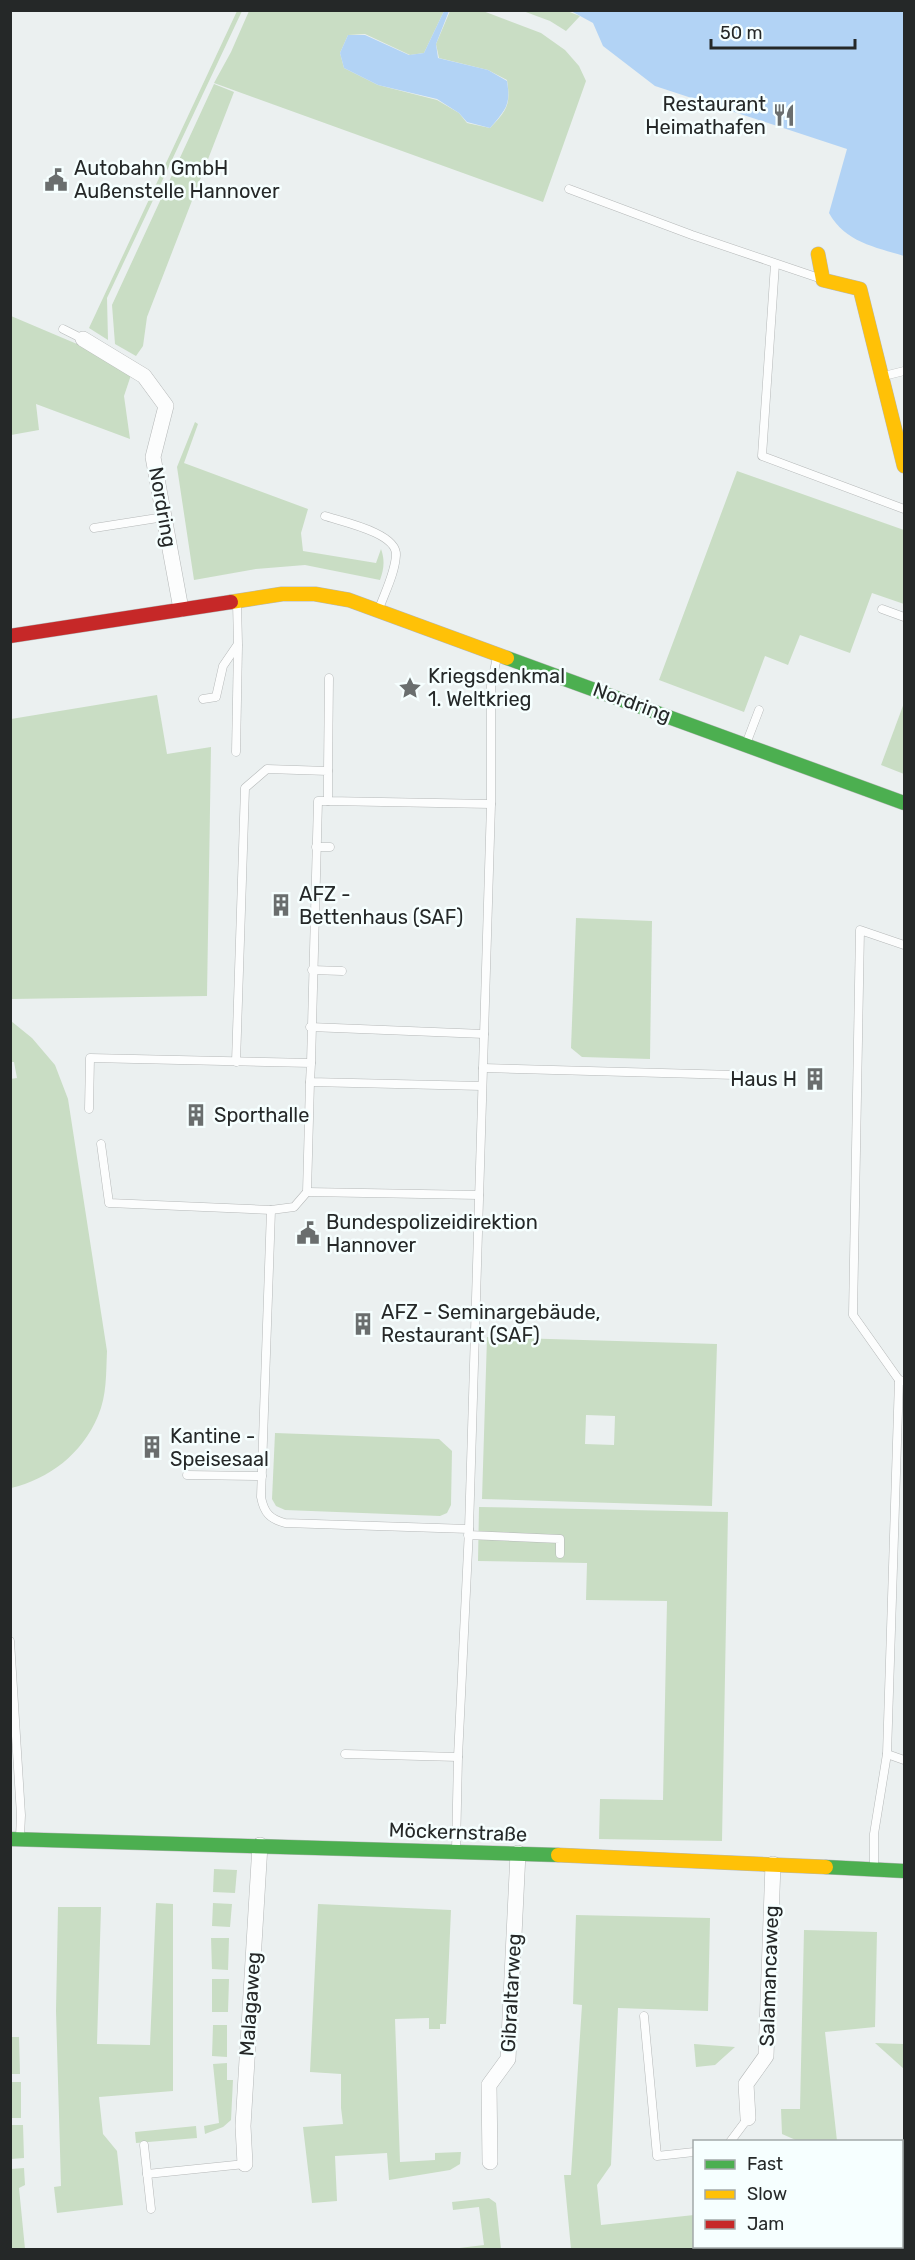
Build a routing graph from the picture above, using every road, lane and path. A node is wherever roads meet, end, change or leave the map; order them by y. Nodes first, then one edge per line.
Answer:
1 (569, 189) dead end
2 (818, 254) dead end
3 (775, 264) junction
4 (824, 280) junction
5 (63, 328) dead end
6 (83, 339) joint
7 (904, 371) edge
8 (882, 376) junction
9 (904, 466) edge
10 (904, 509) edge
11 (325, 516) dead end
12 (164, 517) junction
13 (94, 528) dead end
14 (237, 601) junction
15 (181, 609) junction
16 (379, 609) junction
17 (882, 609) dead end
18 (904, 617) edge
19 (10, 636) edge
20 (238, 644) junction
21 (498, 652) junction
22 (329, 678) dead end
23 (203, 699) dead end
24 (759, 710) dead end
25 (746, 744) junction
26 (236, 752) dead end
27 (328, 771) junction
28 (328, 801) junction
29 (461, 803) junction
30 (904, 803) edge
31 (491, 804) junction
32 (461, 813) dead end
33 (316, 847) junction
34 (330, 847) dead end
35 (904, 945) edge
36 (312, 970) junction
37 (342, 971) dead end
38 (310, 1027) junction
39 (484, 1034) junction
40 (236, 1062) junction
41 (310, 1063) junction
42 (483, 1068) junction
43 (735, 1074) dead end
44 (310, 1082) junction
45 (482, 1086) junction
46 (89, 1109) dead end
47 (101, 1144) dead end
48 (307, 1192) junction
49 (479, 1195) junction
50 (271, 1210) junction
51 (902, 1380) edge
52 (187, 1475) dead end
53 (262, 1476) junction
54 (468, 1532) junction
55 (560, 1554) dead end
56 (10, 1641) edge
57 (345, 1754) dead end
58 (887, 1754) junction
59 (458, 1757) junction
60 (904, 1760) edge
61 (15, 1839) edge
62 (260, 1845) junction
63 (456, 1851) junction
64 (518, 1853) junction
65 (773, 1864) junction
66 (874, 1869) junction
67 (904, 1871) edge
68 (644, 2016) dead end
69 (748, 2118) joint
70 (732, 2140) edge
71 (144, 2145) dead end
72 (693, 2152) edge
73 (490, 2162) dead end
74 (245, 2164) joint
75 (147, 2174) junction
76 (151, 2210) dead end

1 - 3 lane
2 - 4 street
3 - 4 lane
3 - 10 lane
4 - 8 street
5 - 6 lane
6 - 12 street, Nordring
7 - 8 lane
8 - 9 street
11 - 16 lane
12 - 13 lane
12 - 15 street, Nordring
14 - 15 street, Nordring
14 - 16 street, Nordring
14 - 20 lane
15 - 19 street, Nordring
16 - 21 street, Nordring
17 - 18 lane
20 - 23 lane
20 - 26 lane
21 - 25 street, Nordring
21 - 31 lane
22 - 27 lane
24 - 25 lane
25 - 30 street, Nordring
27 - 28 lane
27 - 40 lane
28 - 29 lane
28 - 33 lane
29 - 31 lane
29 - 32 lane
31 - 39 lane
33 - 34 lane
33 - 36 lane
35 - 51 lane
36 - 37 lane
36 - 38 lane
38 - 39 lane
38 - 41 lane
39 - 42 lane
40 - 41 lane
40 - 46 lane
41 - 44 lane
42 - 43 lane
42 - 45 lane
44 - 45 lane
44 - 48 lane
45 - 49 lane
47 - 50 lane
48 - 49 lane
48 - 50 lane
49 - 54 lane
50 - 53 lane
51 - 58 lane
52 - 53 lane
53 - 54 lane
54 - 55 lane
54 - 59 lane
56 - 61 lane
57 - 59 lane
58 - 60 lane
58 - 66 lane
59 - 63 lane
61 - 62 street, Möckernstraße
62 - 63 street, Möckernstraße
62 - 74 street, Malagaweg
63 - 64 street, Möckernstraße
64 - 65 street, Möckernstraße
64 - 73 street, Gibraltarweg
65 - 66 street, Möckernstraße
65 - 69 street, Salamancaweg
66 - 67 street, Möckernstraße
68 - 72 lane
69 - 70 lane
71 - 75 lane
74 - 75 lane
75 - 76 lane

